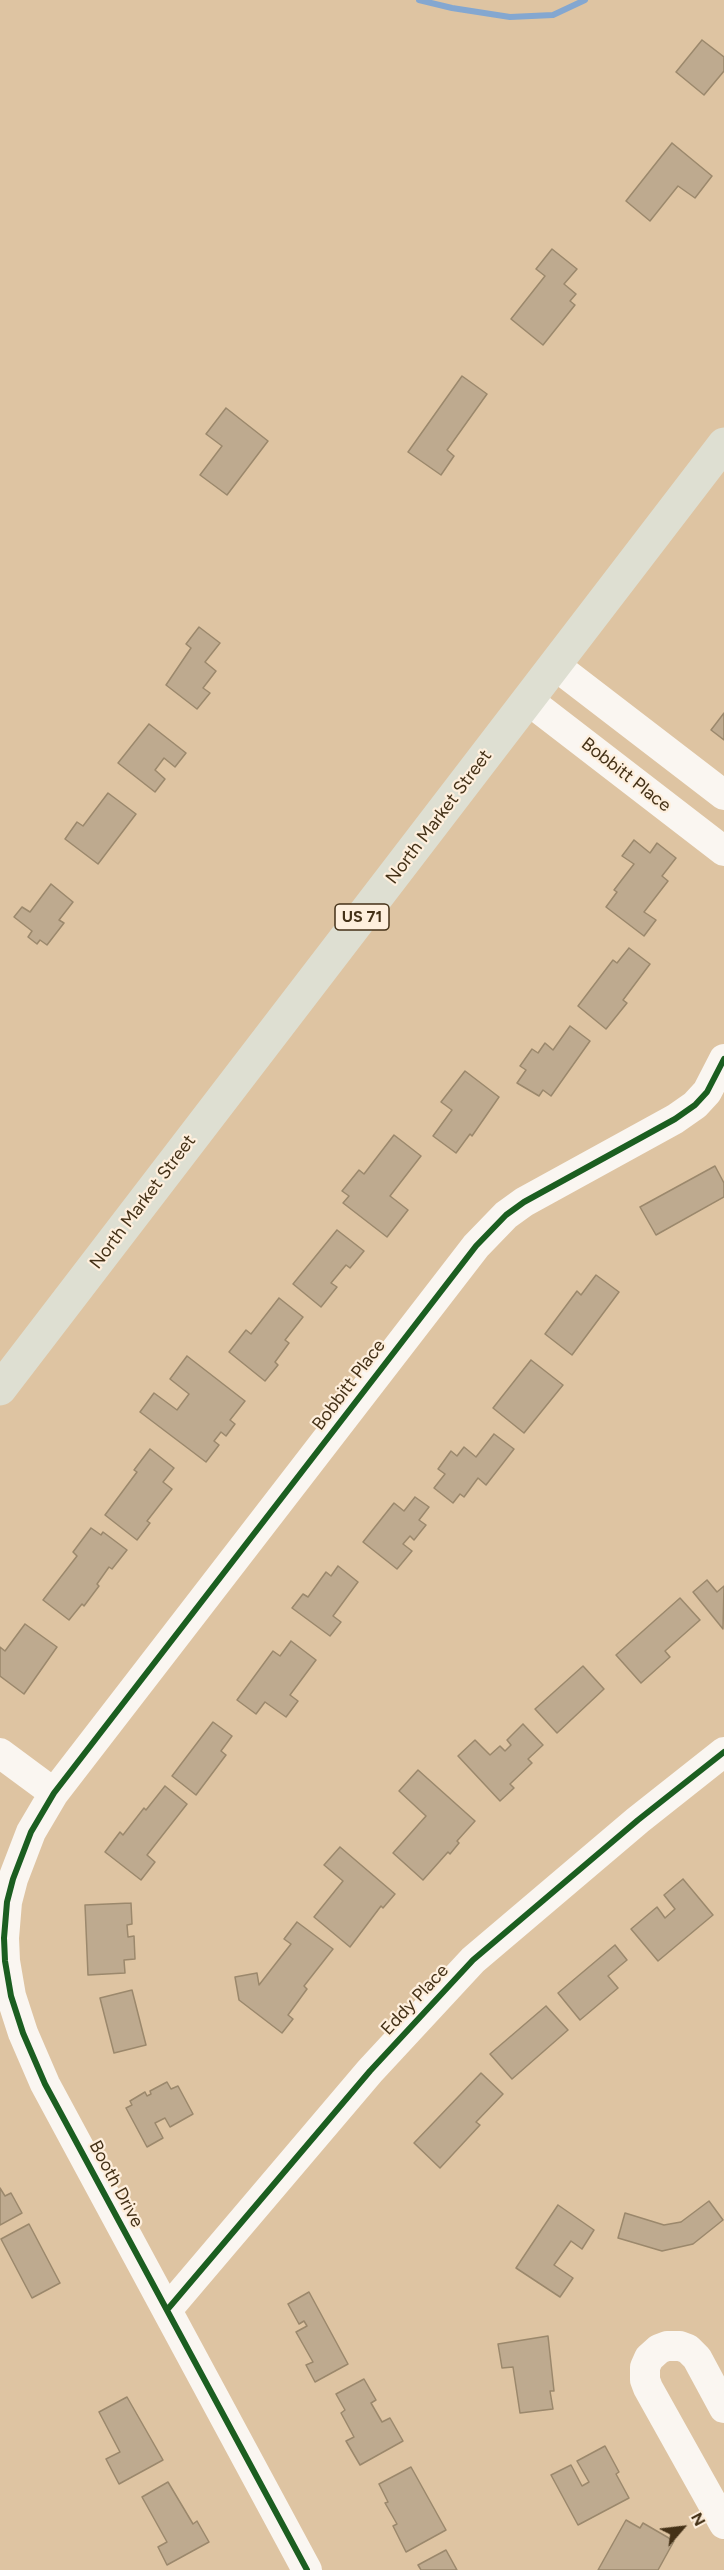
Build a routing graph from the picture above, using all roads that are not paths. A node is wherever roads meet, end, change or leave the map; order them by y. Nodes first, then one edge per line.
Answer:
1 (724, 444) edge
2 (556, 666) junction
3 (528, 700) junction
4 (724, 795) edge
5 (724, 851) edge
6 (722, 1074) edge
7 (0, 1389) edge
8 (724, 1752) edge
9 (0, 1753) edge
10 (54, 1793) junction
11 (167, 2310) junction
12 (724, 2408) edge
13 (724, 2524) edge
14 (307, 2570) edge

1 - 2 main road, North Market Street / US 71
2 - 3 main road, North Market Street / US 71
2 - 4 street
3 - 5 street, Bobbitt Place
3 - 7 main road, North Market Street / US 71
6 - 10 street, Bobbitt Place
8 - 11 street, Eddy Place
9 - 10 street
10 - 11 street, Booth Drive
11 - 14 street, Booth Drive
12 - 13 street

